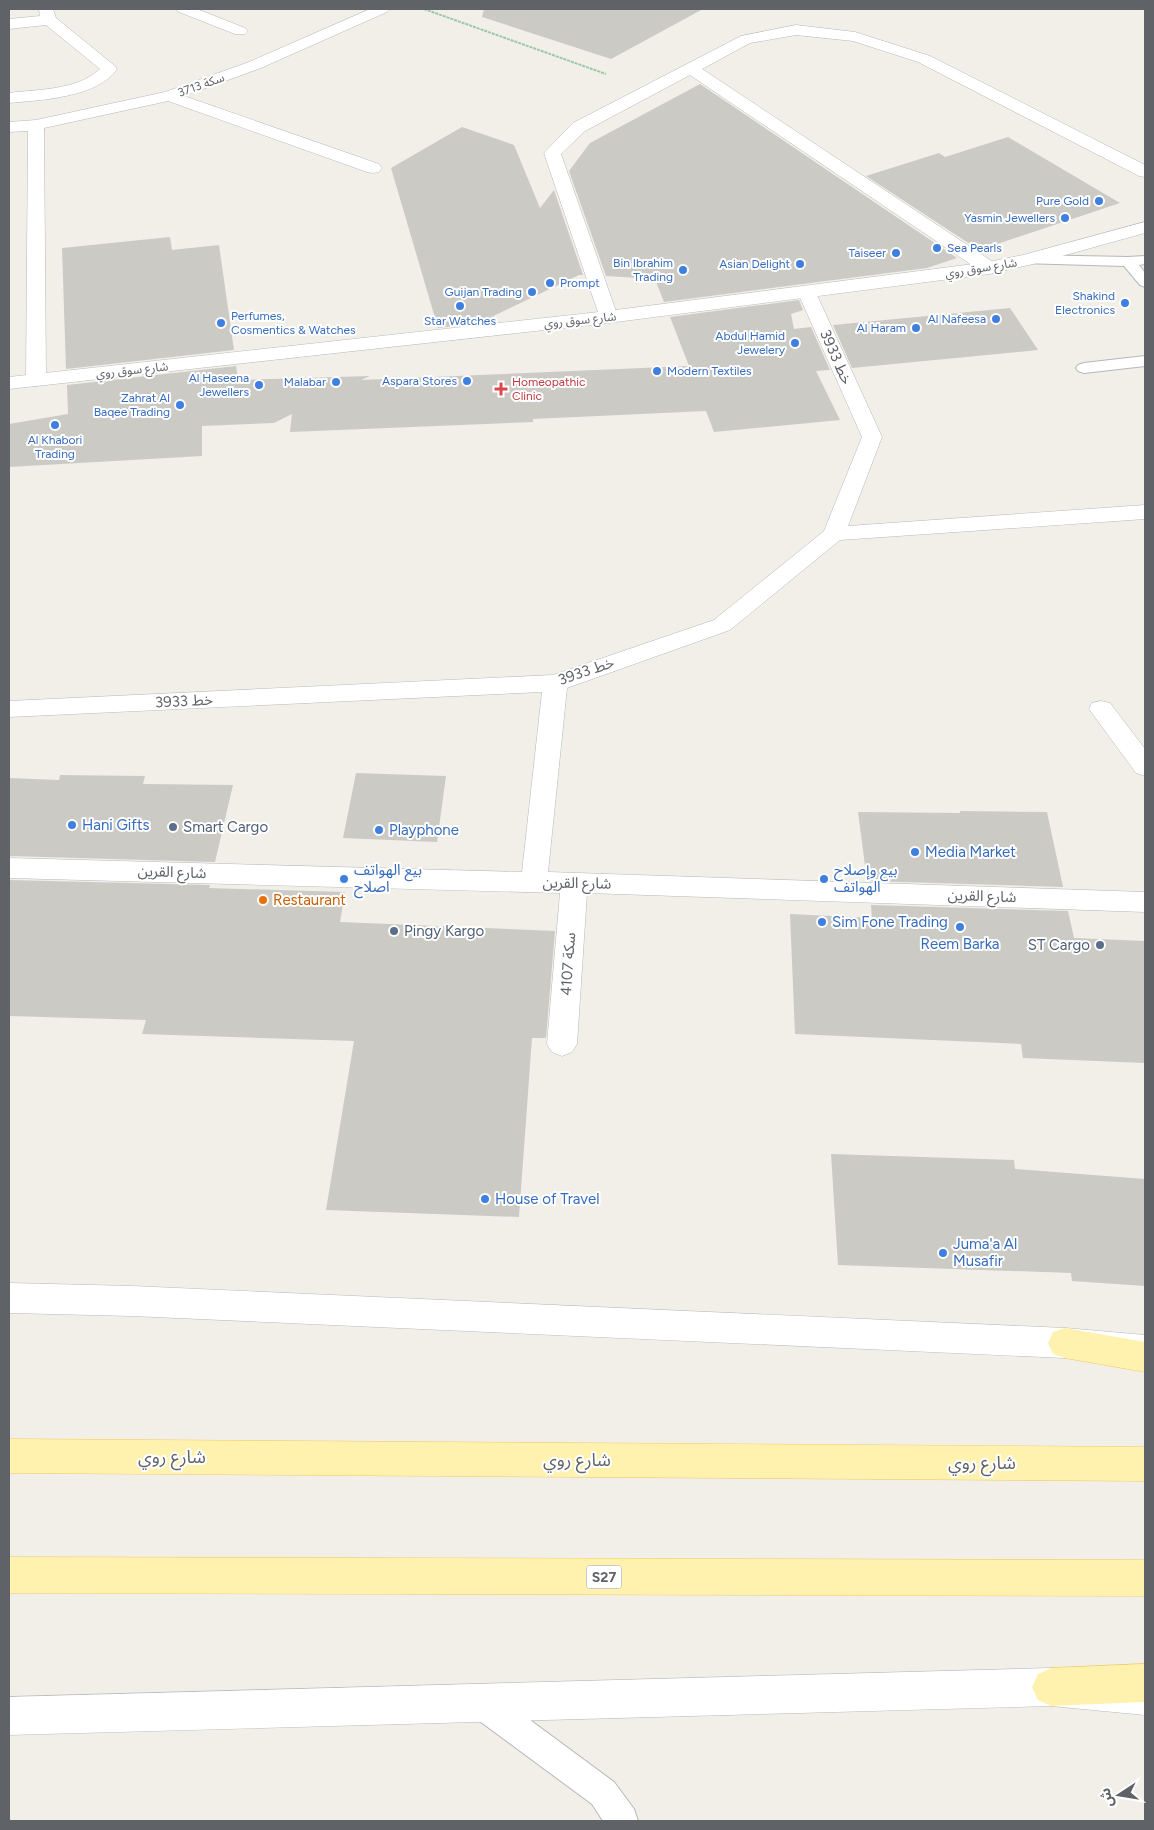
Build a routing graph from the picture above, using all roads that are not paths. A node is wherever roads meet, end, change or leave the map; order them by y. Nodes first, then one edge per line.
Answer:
1 (184, 9) edge
2 (369, 11) edge
3 (48, 14) edge
4 (9, 24) edge
5 (240, 31) dead end
6 (690, 68) junction
7 (169, 96) junction
8 (9, 98) edge
9 (36, 125) junction
10 (9, 127) edge
11 (374, 168) dead end
12 (1145, 172) edge
13 (1145, 227) edge
14 (1026, 260) junction
15 (1145, 260) edge
16 (1128, 262) junction
17 (989, 268) junction
18 (1145, 282) edge
19 (807, 292) junction
20 (608, 316) junction
21 (1145, 361) edge
22 (1084, 368) dead end
23 (36, 380) junction
24 (9, 383) edge
25 (1145, 512) edge
26 (834, 534) junction
27 (555, 683) junction
28 (9, 709) edge
29 (1101, 709) dead end
30 (1145, 767) edge
31 (9, 868) edge
32 (534, 882) junction
33 (574, 883) junction
34 (1145, 902) edge
35 (562, 1044) dead end
36 (9, 1298) edge
37 (1065, 1343) junction
38 (1145, 1350) edge
39 (1145, 1357) edge
40 (9, 1456) edge
41 (1145, 1464) edge
42 (9, 1575) edge
43 (1145, 1578) edge
44 (1145, 1683) edge
45 (1051, 1687) junction
46 (1145, 1696) edge
47 (480, 1702) junction
48 (9, 1716) edge
49 (622, 1821) edge

1 - 5 street
2 - 7 street, سكة 3713
3 - 4 street
3 - 8 street
6 - 12 street
6 - 17 street
6 - 20 street
7 - 9 street, سكة 3713
7 - 11 street
9 - 10 street, سكة 3713
9 - 23 street
13 - 14 street, شارع سوق روي
14 - 16 lane
14 - 17 street, شارع سوق روي
15 - 16 lane
16 - 18 lane
17 - 19 street, شارع سوق روي
19 - 20 street, شارع سوق روي
19 - 26 street, 3933 خط
20 - 23 street, شارع سوق روي
21 - 22 lane
23 - 24 street, شارع سوق روي
25 - 26 street
26 - 27 street, 3933 خط
27 - 28 street, 3933 خط
27 - 32 street
29 - 30 street
31 - 32 street, شارع القرين
32 - 33 street, شارع القرين
33 - 34 street, شارع القرين
33 - 35 street, سكة 4107
36 - 37 street
37 - 38 street
37 - 39 main road
40 - 41 main road, شارع روي
42 - 43 main road, S27
44 - 45 main road
45 - 46 street
45 - 47 street
47 - 48 street
47 - 49 lane

